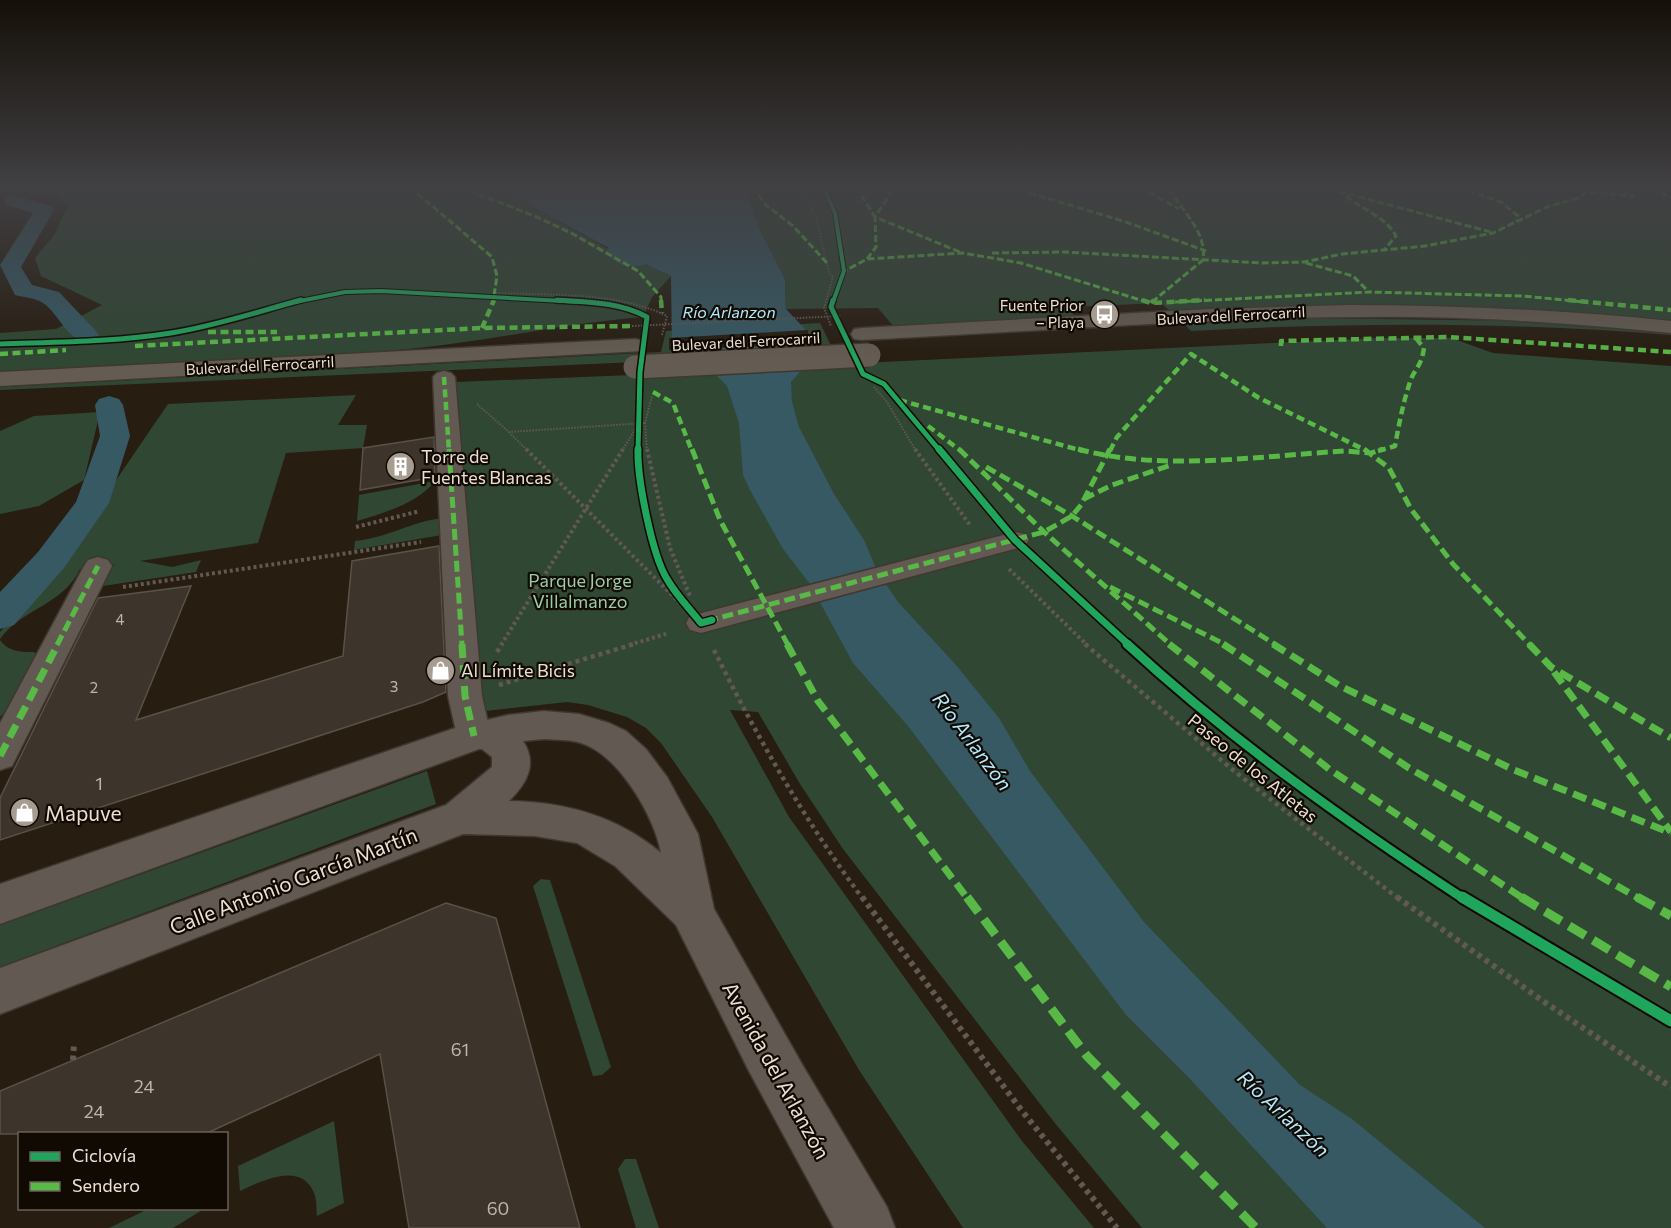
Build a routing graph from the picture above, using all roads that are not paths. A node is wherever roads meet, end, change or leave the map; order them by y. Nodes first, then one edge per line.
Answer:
1 (1671, 327) edge
2 (833, 331) road end
3 (1258, 335) dead end
4 (1201, 338) dead end
5 (1172, 339) dead end
6 (1671, 340) edge
7 (743, 341) dead end
8 (637, 345) junction
9 (874, 348) junction
10 (444, 377) junction
11 (0, 379) edge
12 (0, 397) edge
13 (995, 546) road end
14 (91, 580) road end
15 (707, 621) road end
16 (481, 735) junction
17 (0, 756) edge
18 (461, 817) junction
19 (0, 904) edge
20 (691, 910) junction
21 (0, 991) edge
22 (866, 1228) edge

1 - 9 main road, Bulevar del Ferrocarril
2 - 9 main road, Bulevar del Ferrocarril
3 - 6 main road, Bulevar del Ferrocarril
4 - 5 main road, Bulevar del Ferrocarril
7 - 8 main road, Bulevar del Ferrocarril
8 - 9 main road, Bulevar del Ferrocarril, bridge
8 - 10 main road, Bulevar del Ferrocarril
8 - 11 main road, Bulevar del Ferrocarril
10 - 12 main road, Bulevar del Ferrocarril
10 - 16 street
13 - 15 street
14 - 17 street
16 - 18 street, Calle Antonio García Martín
16 - 19 street
16 - 20 street, Avenida del Arlanzón
18 - 20 street, Avenida del Arlanzón
18 - 21 street, Calle Antonio García Martín
20 - 22 street, Avenida del Arlanzón

